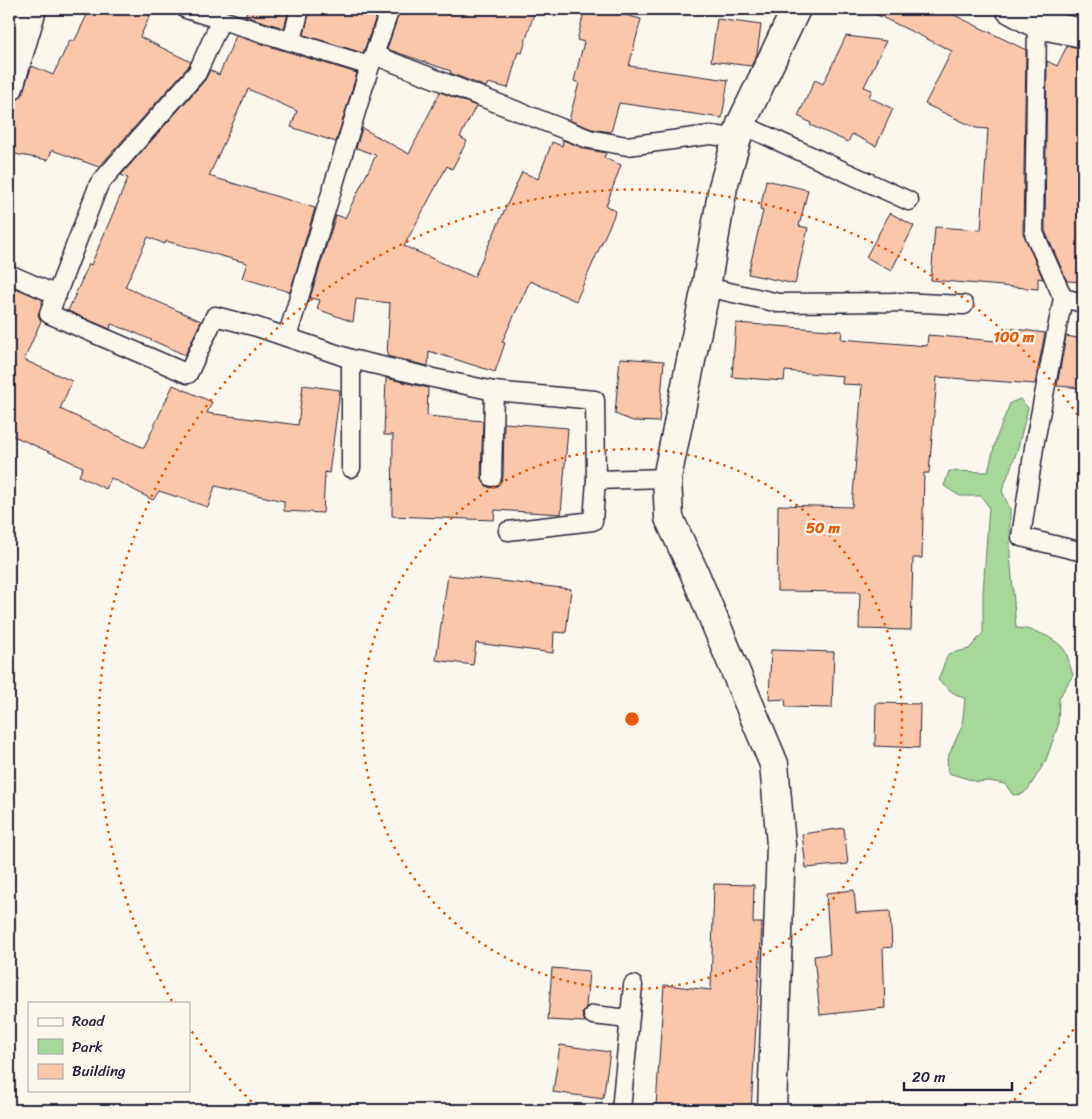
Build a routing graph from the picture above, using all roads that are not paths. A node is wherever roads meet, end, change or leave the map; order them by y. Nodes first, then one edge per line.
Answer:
1 (32, 9) edge
2 (186, 9) edge
3 (300, 9) edge
4 (390, 9) edge
5 (796, 9) edge
6 (1010, 9) edge
7 (221, 20) junction
8 (1037, 24) junction
9 (1083, 33) edge
10 (292, 40) junction
11 (372, 60) junction
12 (9, 87) edge
13 (739, 131) junction
14 (909, 201) dead end
15 (9, 274) edge
16 (706, 287) junction
17 (57, 294) junction
18 (1063, 298) junction
19 (1083, 303) edge
20 (964, 304) dead end
21 (287, 337) junction
22 (351, 359) junction
23 (494, 391) junction
24 (351, 468) dead end
25 (492, 477) dead end
26 (667, 478) junction
27 (596, 480) junction
28 (508, 531) dead end
29 (1083, 552) edge
30 (632, 985) dead end
31 (593, 1015) dead end
32 (629, 1019) junction
33 (621, 1110) edge
34 (772, 1110) edge

1 - 12 street
2 - 7 lane
3 - 10 lane
4 - 11 lane
5 - 13 street
6 - 8 street
7 - 10 lane
7 - 17 lane
8 - 9 street
8 - 18 lane
10 - 11 lane
11 - 13 lane
11 - 21 lane
13 - 14 lane
13 - 16 street
15 - 17 lane
16 - 20 lane
16 - 26 street
17 - 21 lane
18 - 19 lane
18 - 29 lane
21 - 22 lane
22 - 23 lane
22 - 24 lane
23 - 25 lane
23 - 27 lane
26 - 27 lane
26 - 34 street
27 - 28 lane
30 - 32 lane
31 - 32 lane
32 - 33 lane

